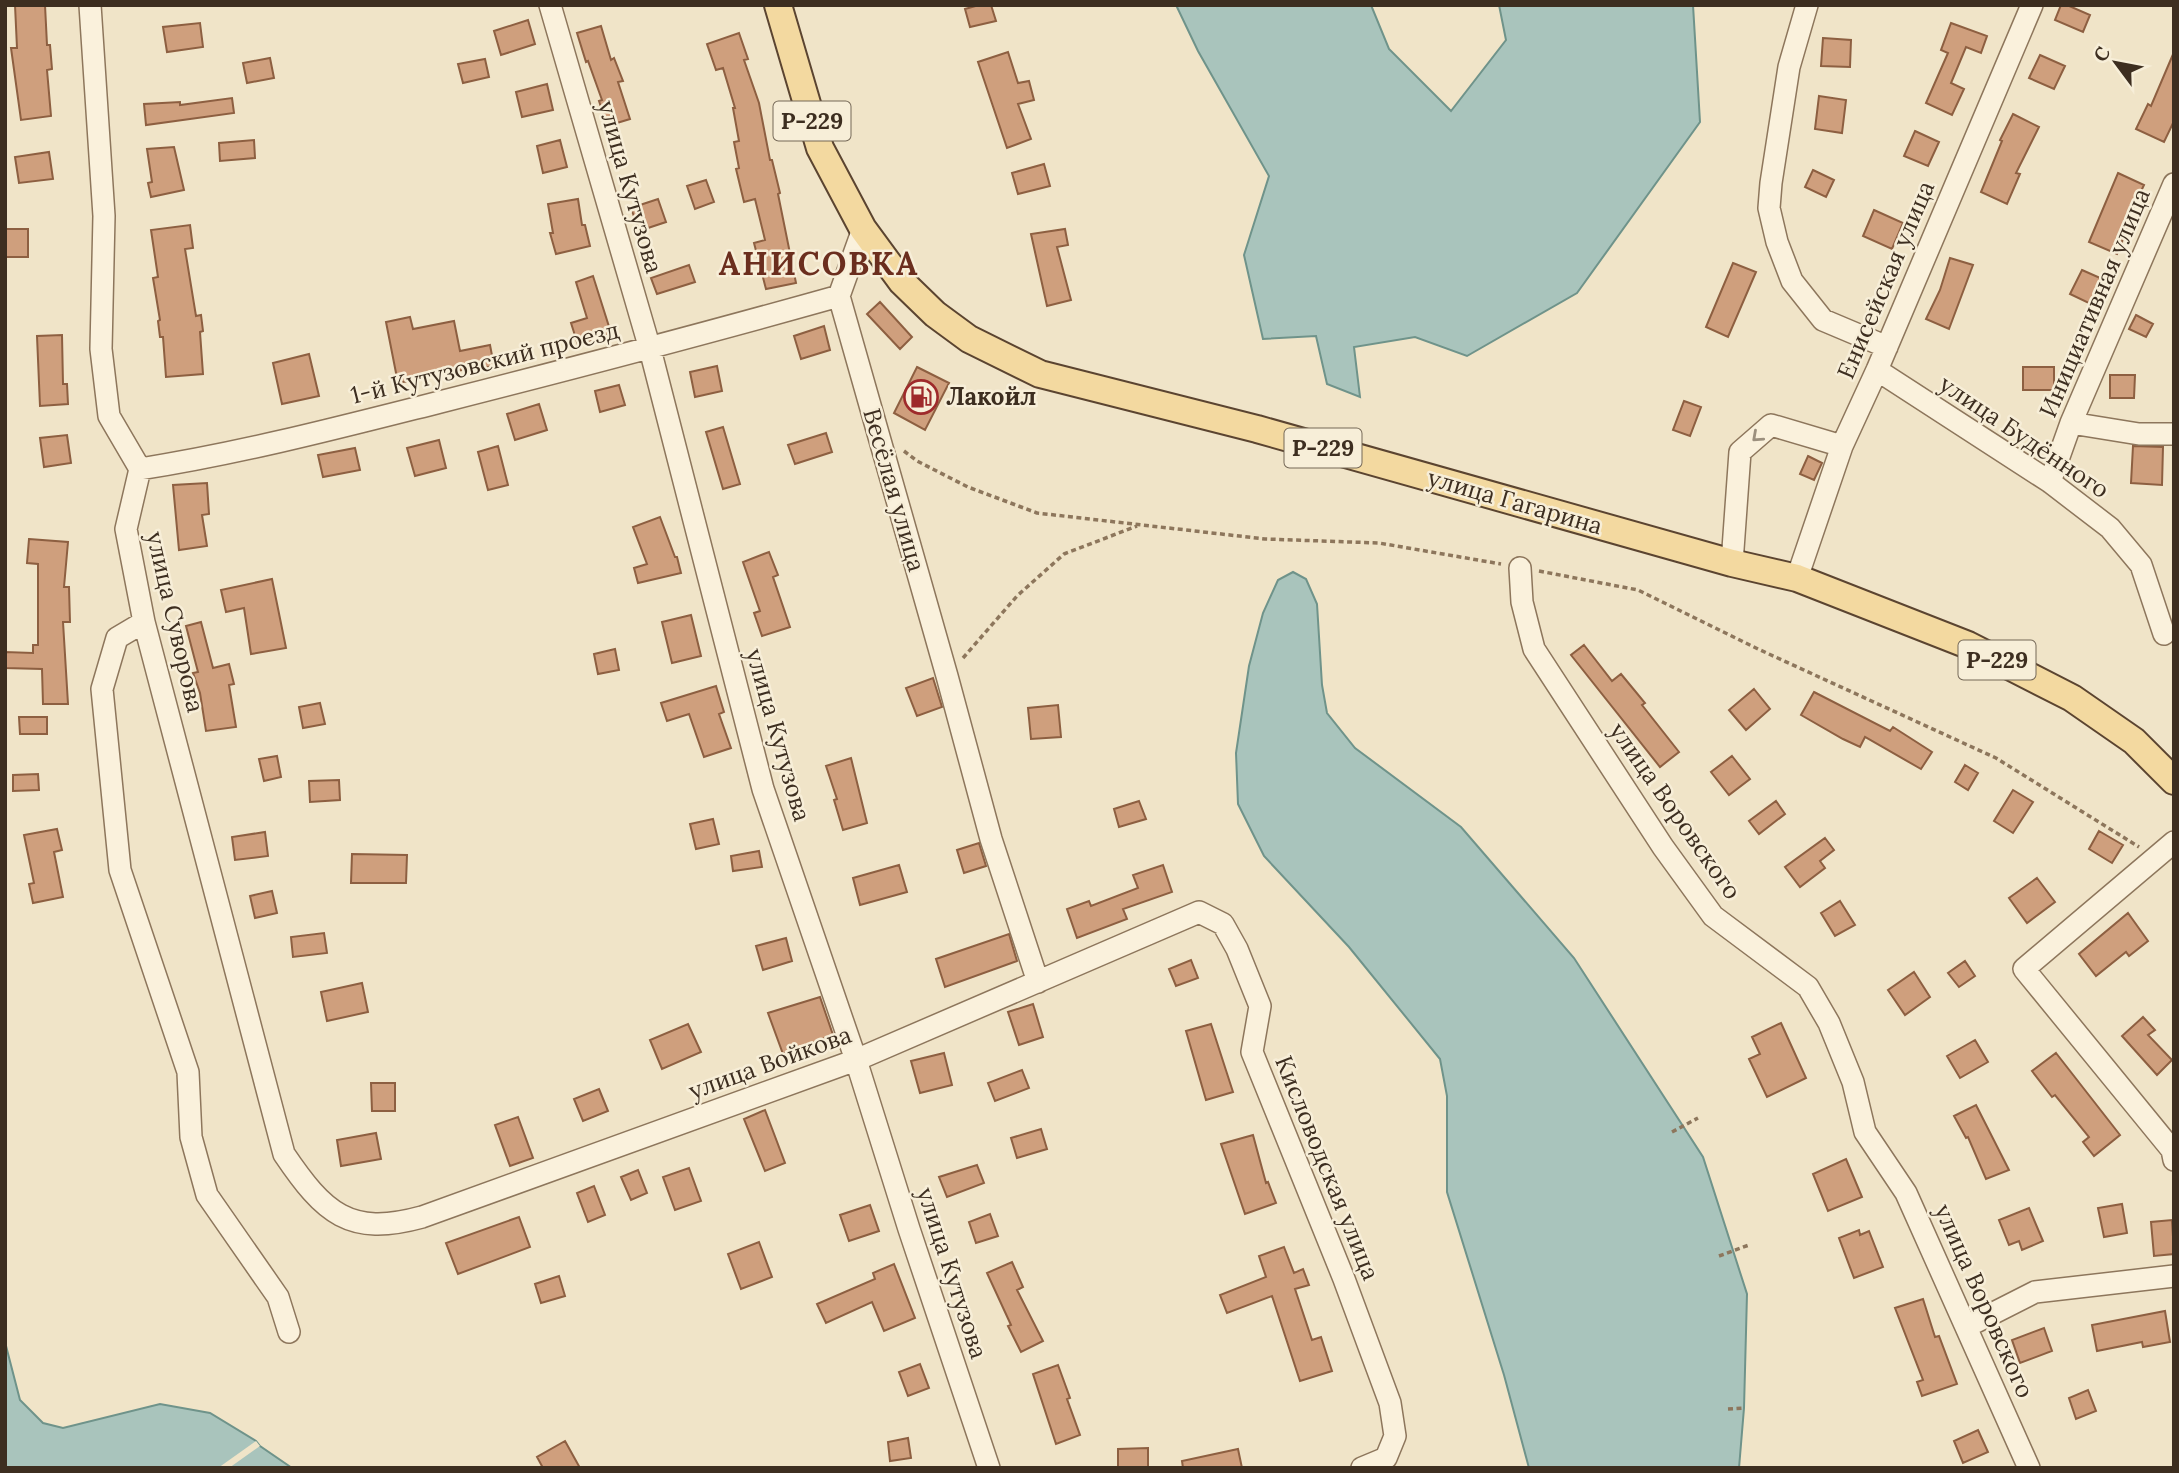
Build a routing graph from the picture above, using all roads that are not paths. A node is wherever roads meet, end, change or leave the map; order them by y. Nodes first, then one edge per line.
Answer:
1 (90, 5) edge
2 (550, 5) edge
3 (778, 5) edge
4 (1807, 5) edge
5 (2032, 5) edge
6 (2174, 184) edge
7 (863, 229) junction
8 (839, 296) junction
9 (1887, 347) junction
10 (650, 349) junction
11 (1877, 370) junction
12 (2071, 422) junction
13 (2174, 434) edge
14 (1842, 446) junction
15 (141, 469) junction
16 (2050, 481) junction
17 (1732, 562) junction
18 (1520, 568) road end
19 (1797, 578) junction
20 (144, 622) junction
21 (2164, 634) dead end
22 (2174, 781) edge
23 (2174, 842) edge
24 (1199, 912) joint
25 (1038, 982) junction
26 (856, 1060) junction
27 (2174, 1160) edge
28 (347, 1220) joint
29 (2174, 1276) edge
30 (1968, 1326) junction
31 (289, 1332) dead end
32 (989, 1468) edge
33 (1362, 1468) edge
34 (2029, 1468) edge

1 - 15 street
2 - 10 street, улица Кутузова
3 - 7 main road, Р-229
4 - 9 street
5 - 9 street, Енисейская улица
6 - 12 street, Инициативная улица
7 - 8 street
7 - 17 main road, улица Гагарина / Р-229
8 - 10 street, 1-й Кутузовский проезд
8 - 25 street, Весёлая улица
9 - 11 street, Енисейская улица
10 - 15 street, 1-й Кутузовский проезд
10 - 26 street, улица Кутузова
11 - 14 street, Енисейская улица
11 - 16 street, улица Будённого
12 - 13 street
12 - 16 street, Инициативная улица
14 -> 17 street
14 - 19 street, Енисейская улица
15 - 20 street, улица Суворова
16 - 21 street, улица Будённого
17 - 19 main road, улица Гагарина / Р-229
18 - 30 street, улица Воровского
19 - 22 main road, улица Гагарина / Р-229
20 - 28 street, улица Суворова
20 - 31 street
23 - 27 street
24 - 25 street, улица Войкова
24 - 33 street, Кисловодская улица
25 - 26 street, улица Войкова
26 - 28 street, улица Войкова
26 - 32 street, улица Кутузова
29 - 30 street
30 - 34 street, улица Воровского

